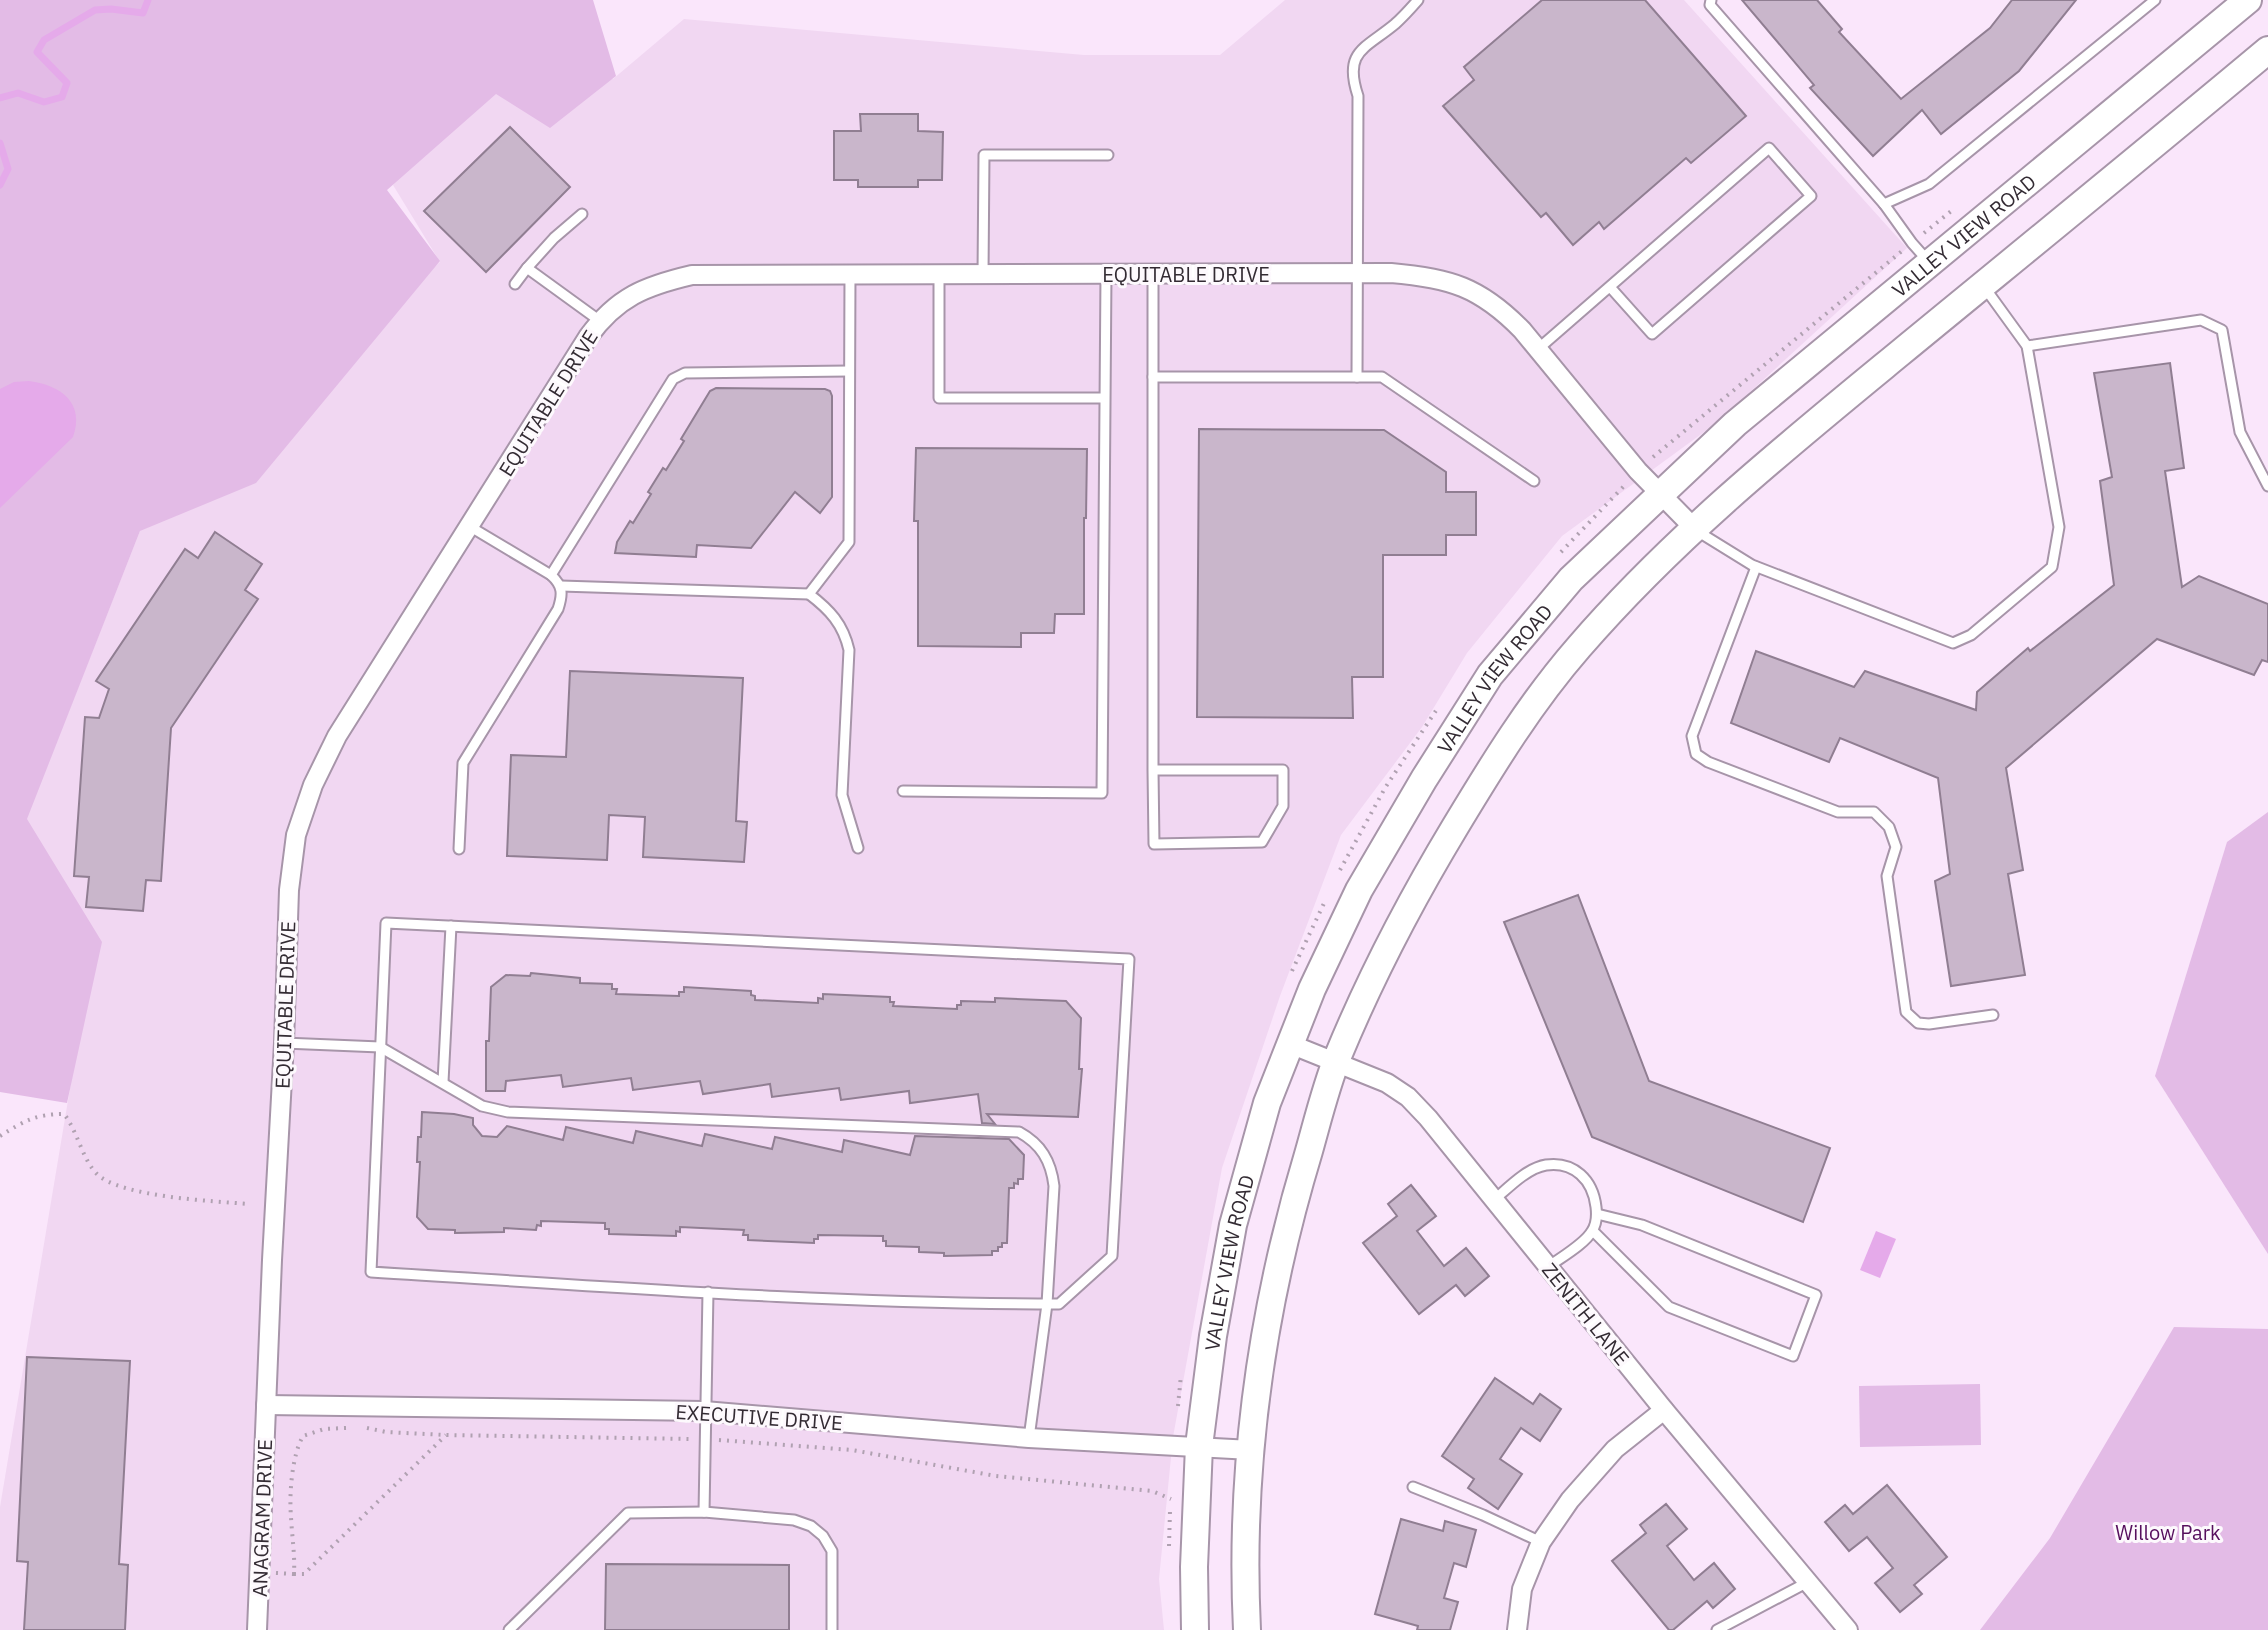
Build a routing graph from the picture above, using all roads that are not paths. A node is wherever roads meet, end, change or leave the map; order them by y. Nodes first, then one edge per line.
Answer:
1 (1418, 0) edge
2 (1711, 0) edge
3 (2155, 0) edge
4 (2248, 0) edge
5 (2268, 50) edge
6 (1108, 155) dead end
7 (1884, 204) junction
8 (582, 214) dead end
9 (1929, 262) junction
10 (527, 268) junction
11 (850, 274) junction
12 (1106, 274) junction
13 (1153, 274) junction
14 (1357, 274) junction
15 (939, 275) junction
16 (983, 275) junction
17 (515, 284) dead end
18 (1983, 285) junction
19 (1610, 287) junction
20 (600, 321) junction
21 (2027, 346) junction
22 (1538, 349) junction
23 (849, 371) junction
24 (1153, 377) junction
25 (1357, 377) junction
26 (1104, 398) junction
27 (1534, 481) dead end
28 (2268, 486) edge
29 (1659, 493) junction
30 (469, 526) junction
31 (1695, 529) junction
32 (1756, 567) junction
33 (551, 575) junction
34 (561, 586) junction
35 (809, 594) junction
36 (1153, 770) junction
37 (903, 791) dead end
38 (858, 848) dead end
39 (459, 849) dead end
40 (451, 926) junction
41 (1993, 1015) dead end
42 (284, 1043) junction
43 (1290, 1044) junction
44 (380, 1047) junction
45 (1336, 1061) junction
46 (443, 1082) junction
47 (1494, 1200) junction
48 (1597, 1214) junction
49 (1593, 1231) junction
50 (1548, 1267) junction
51 (708, 1292) junction
52 (1047, 1304) junction
53 (266, 1405) junction
54 (1664, 1410) junction
55 (704, 1411) junction
56 (1029, 1438) junction
57 (1199, 1446) junction
58 (1251, 1450) junction
59 (1413, 1487) dead end
60 (704, 1512) junction
61 (1541, 1542) junction
62 (1808, 1582) junction
63 (1840, 1628) edge
64 (257, 1630) edge
65 (509, 1630) edge
66 (832, 1630) edge
67 (1195, 1630) edge
68 (1247, 1630) edge
69 (1517, 1630) edge
70 (1717, 1630) edge

1 - 14 lane
2 - 7 lane
3 - 7 lane
4 - 9 main road, VALLEY VIEW ROAD
5 - 18 main road
6 - 16 lane
7 - 9 lane
8 - 10 lane
9 - 29 main road, VALLEY VIEW ROAD
10 - 17 lane
10 - 20 lane
11 - 15 street, EQUITABLE DRIVE
11 - 20 street, EQUITABLE DRIVE
11 - 23 lane
12 - 13 street, EQUITABLE DRIVE
12 - 16 street, EQUITABLE DRIVE
12 - 26 lane
13 - 14 street, EQUITABLE DRIVE
13 - 24 lane
14 - 22 street, EQUITABLE DRIVE
14 - 25 lane
15 - 16 street, EQUITABLE DRIVE
15 - 26 lane
18 - 21 lane
18 - 31 main road
19 - 19 lane
19 - 22 lane
20 - 30 street, EQUITABLE DRIVE
21 - 28 lane
21 - 32 lane
22 - 29 street, EQUITABLE DRIVE
23 - 33 lane
23 - 35 lane
24 - 25 lane
24 - 36 lane
25 - 27 lane
26 - 37 lane
29 - 31 street, EQUITABLE DRIVE
29 - 43 main road, VALLEY VIEW ROAD
30 - 33 lane
30 - 42 street, EQUITABLE DRIVE
31 - 32 lane
31 - 45 main road
32 - 41 lane
33 - 34 lane
34 - 35 lane
34 - 39 lane
35 - 38 lane
36 - 36 lane
40 - 44 lane
40 - 46 lane
40 - 52 lane
42 - 44 lane
42 - 53 street, EQUITABLE DRIVE
43 - 45 street, ZENITH LANE
43 - 57 main road, VALLEY VIEW ROAD
44 - 46 lane
44 - 51 lane
45 - 47 street, ZENITH LANE
45 - 58 main road
46 - 52 lane
47 - 48 lane
47 - 50 street, ZENITH LANE
48 - 49 lane
48 - 49 lane
49 - 50 lane
50 - 54 street, ZENITH LANE
51 - 52 lane
51 - 55 lane
52 - 56 lane
53 - 55 street, EXECUTIVE DRIVE
53 - 64 street, ANAGRAM DRIVE
54 - 61 street
54 - 62 street, ZENITH LANE
55 - 56 street, EXECUTIVE DRIVE
55 - 60 lane
56 - 57 street, EXECUTIVE DRIVE
57 - 58 street, EXECUTIVE DRIVE
57 - 67 main road, VALLEY VIEW ROAD
58 - 68 main road
59 - 61 lane
60 - 65 lane
60 - 66 lane
61 - 69 street
62 - 63 street, ZENITH LANE
62 - 70 lane

